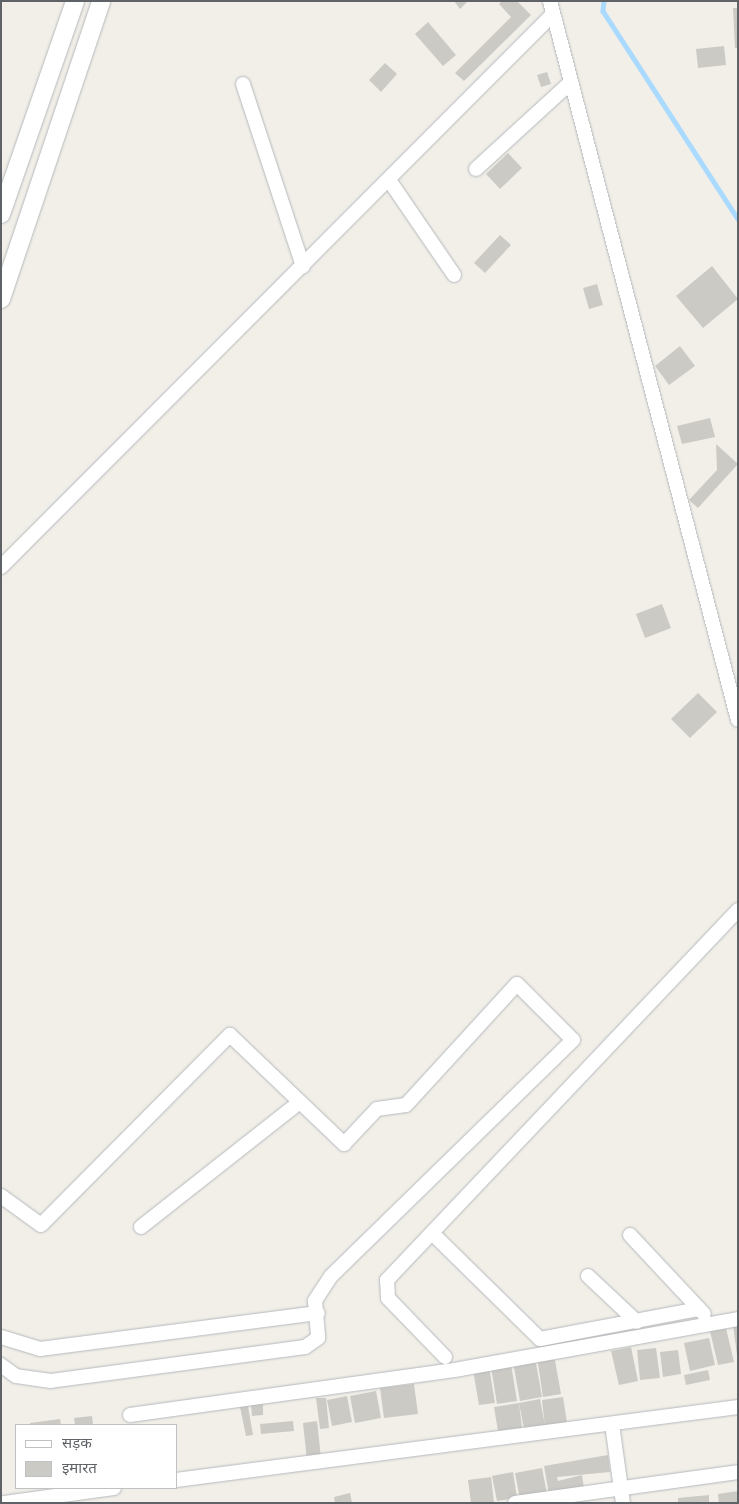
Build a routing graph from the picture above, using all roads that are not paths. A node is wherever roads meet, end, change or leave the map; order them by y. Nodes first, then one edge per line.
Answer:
1 (75, 1) edge
2 (101, 1) edge
3 (551, 8) edge
4 (570, 83) junction
5 (243, 84) dead end
6 (476, 169) dead end
7 (388, 180) junction
8 (1, 214) edge
9 (304, 266) junction
10 (454, 275) dead end
11 (1, 299) edge
12 (1, 567) edge
13 (738, 720) edge
14 (738, 910) edge
15 (300, 1102) junction
16 (1, 1196) edge
17 (141, 1227) dead end
18 (432, 1233) junction
19 (630, 1235) dead end
20 (588, 1276) dead end
21 (318, 1313) junction
22 (738, 1319) edge
23 (637, 1322) junction
24 (1, 1337) edge
25 (445, 1358) dead end
26 (1, 1365) edge
27 (738, 1407) edge
28 (130, 1415) dead end
29 (612, 1424) junction
30 (738, 1472) edge
31 (178, 1480) edge
32 (622, 1488) junction
33 (107, 1489) edge
34 (4, 1503) edge
35 (515, 1503) edge
36 (623, 1503) edge

1 - 8 street
2 - 11 street
3 - 4 street
3 - 7 street
4 - 6 street
4 - 13 street
5 - 9 street
7 - 9 street
7 - 10 street
9 - 12 street
14 - 18 street
15 - 16 street
15 - 17 street
15 - 21 street
18 - 23 street
18 - 25 street
19 - 23 street
20 - 23 street
21 - 24 street
21 - 26 street
22 - 28 street
27 - 29 street
29 - 31 street
29 - 32 street
30 - 32 street
32 - 35 street
32 - 36 street
33 - 34 street

